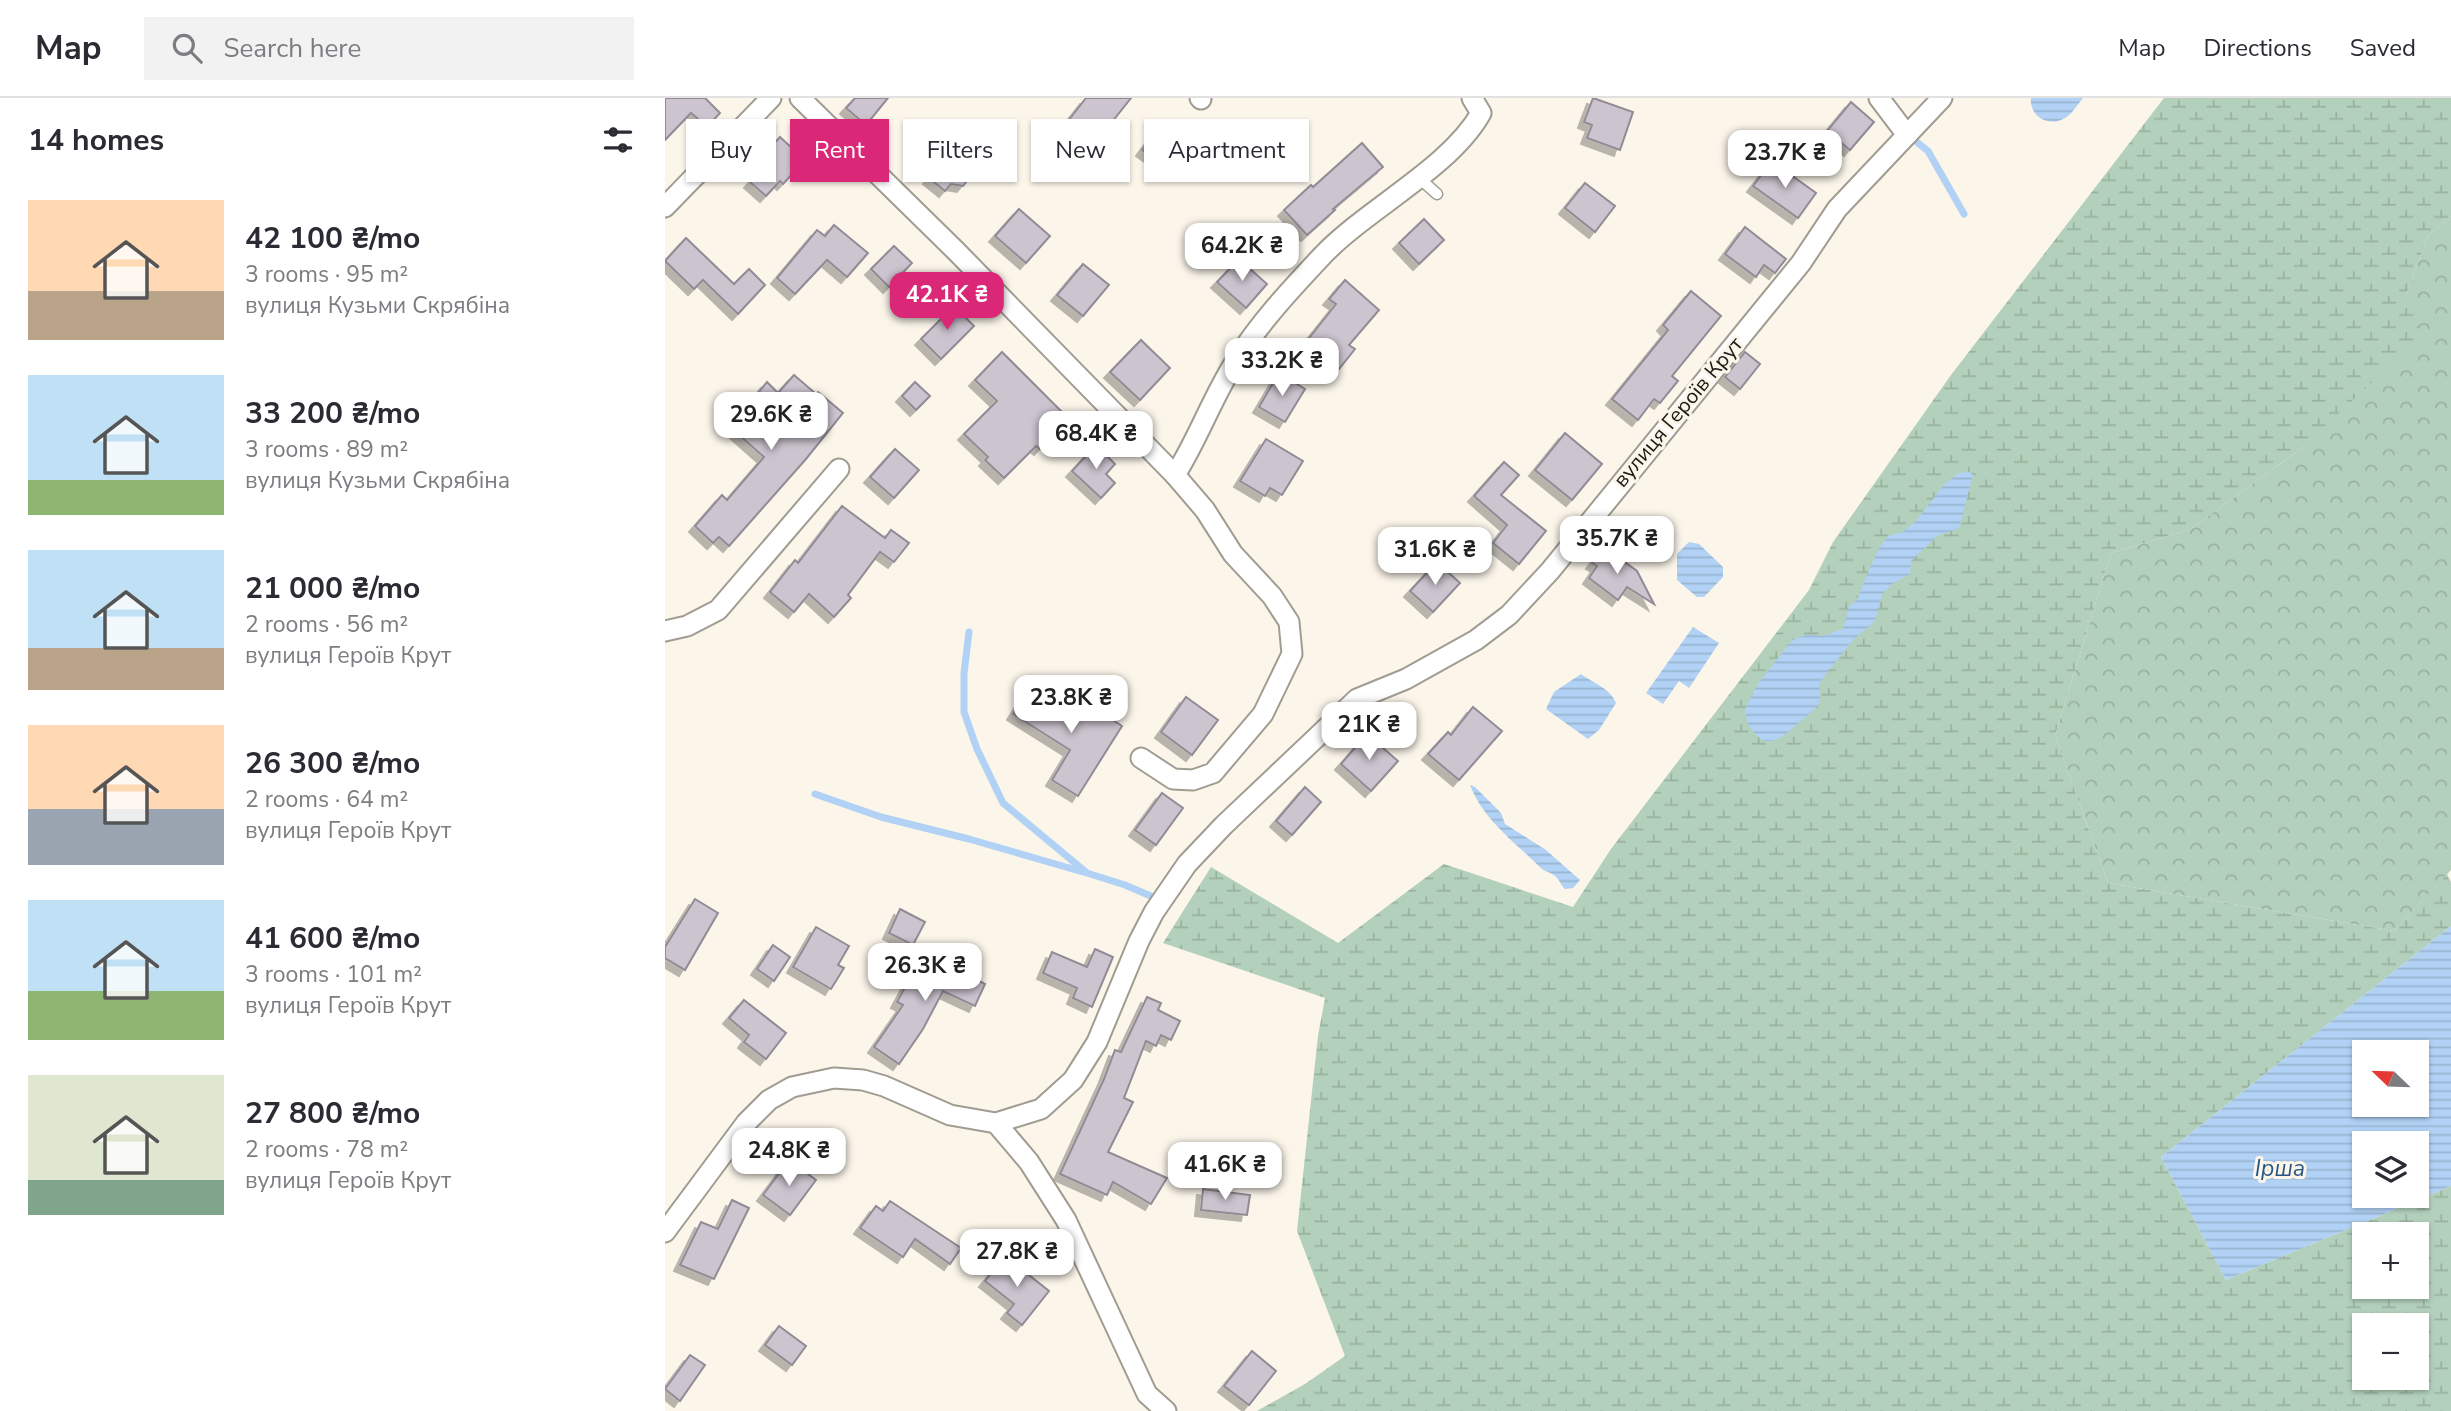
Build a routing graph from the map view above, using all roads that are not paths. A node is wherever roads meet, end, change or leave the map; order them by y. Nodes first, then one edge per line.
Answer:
1 (771, 98) edge
2 (800, 98) edge
3 (1472, 98) edge
4 (1879, 98) edge
5 (1943, 98) edge
6 (1907, 135) junction
7 (1418, 177) junction
8 (1437, 194) dead end
9 (665, 207) edge
10 (839, 469) dead end
11 (1175, 475) junction
12 (665, 631) edge
13 (1141, 758) dead end
14 (996, 1123) junction
15 (665, 1233) edge
16 (1166, 1411) edge

1 - 9 street
2 - 11 street
3 - 7 street
4 - 6 street
5 - 6 street, вулиця Героїв Крут
6 - 14 street, вулиця Героїв Крут
7 - 8 lane
7 - 11 street
10 - 12 street
11 - 13 street
14 - 15 street, вулиця Героїв Крут
14 - 16 street

